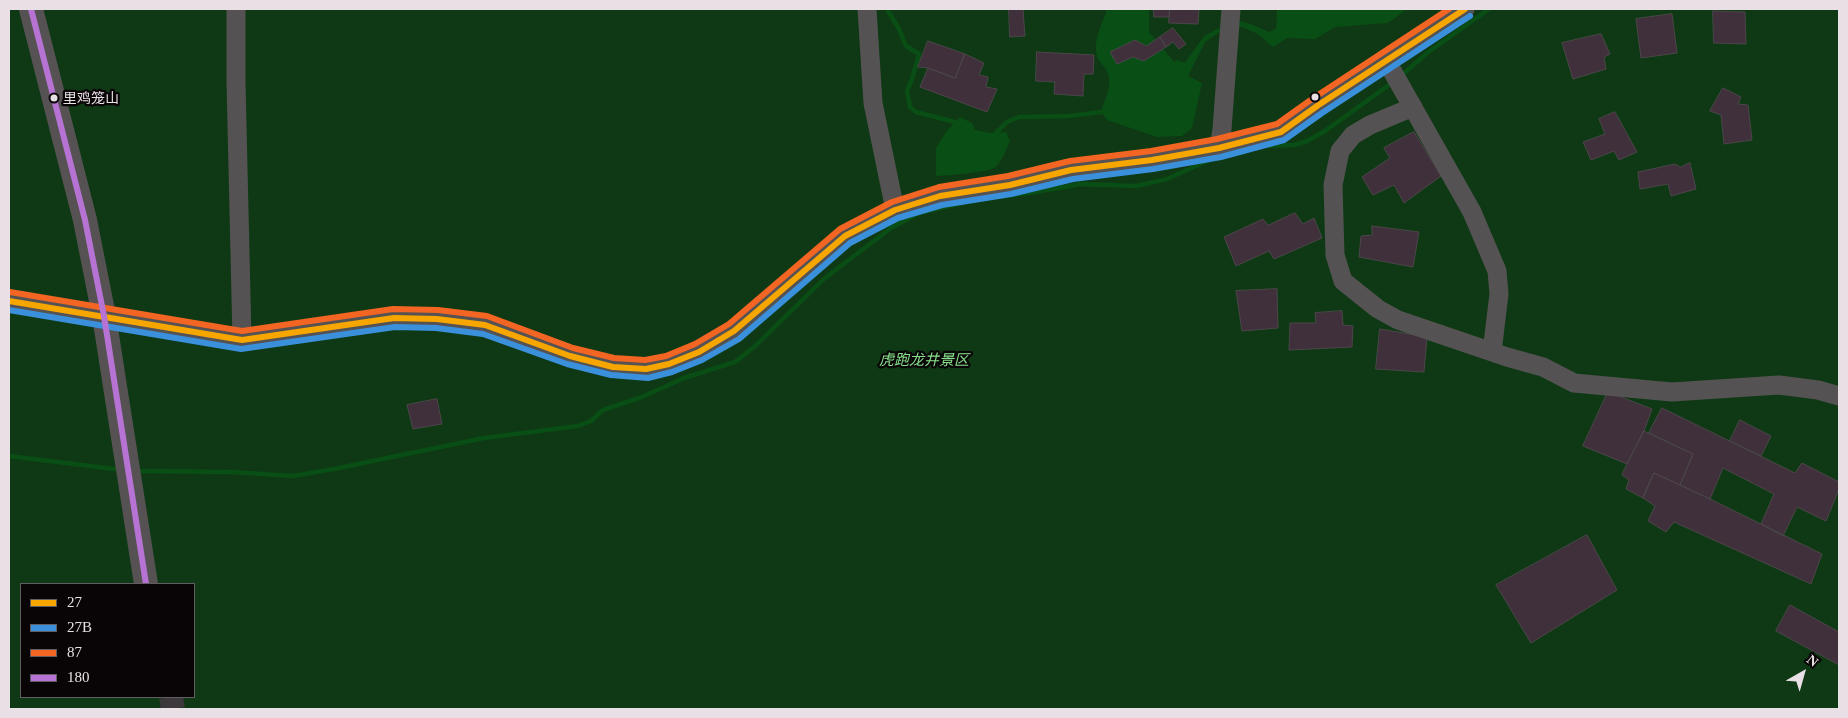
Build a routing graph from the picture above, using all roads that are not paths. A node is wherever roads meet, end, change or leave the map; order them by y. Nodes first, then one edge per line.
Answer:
1 (32, 9) edge
2 (236, 9) edge
3 (867, 9) edge
4 (1231, 9) edge
5 (1465, 9) edge
6 (1394, 72) junction
7 (1414, 108) junction
8 (1219, 148) junction
9 (895, 210) junction
10 (9, 301) edge
11 (104, 316) junction
12 (242, 340) junction
13 (1492, 352) junction
14 (1839, 396) edge
15 (146, 583) edge

1 - 11 main road
2 - 12 street
3 - 9 street
4 - 8 street
5 - 6 street
6 - 7 street
6 - 8 street
7 - 13 street
7 - 13 street
8 - 9 street
9 - 12 street
10 - 11 street
11 - 12 street
11 - 15 main road
13 - 14 street

